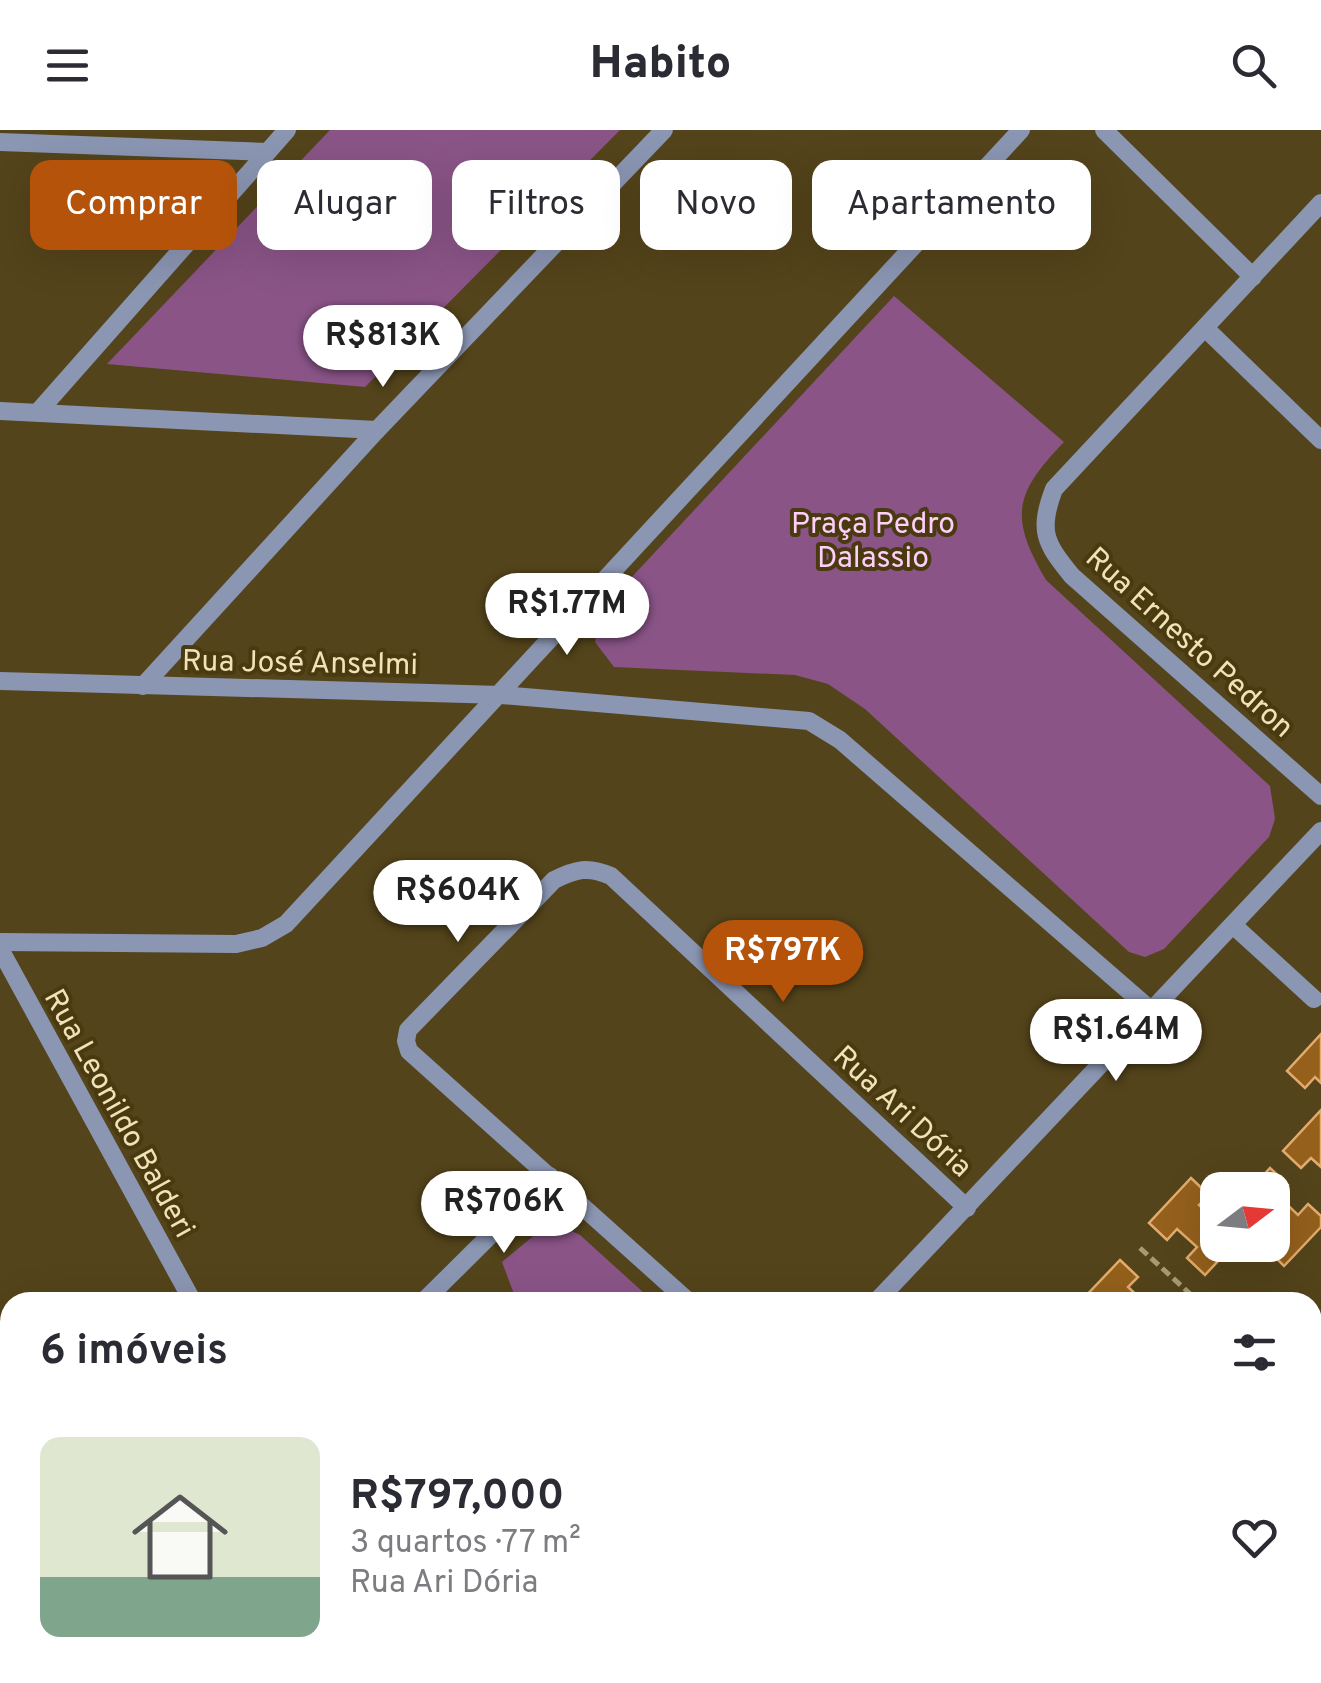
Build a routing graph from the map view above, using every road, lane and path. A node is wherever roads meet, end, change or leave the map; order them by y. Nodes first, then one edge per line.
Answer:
1 (287, 130) edge
2 (664, 130) edge
3 (1021, 130) edge
4 (1104, 130) edge
5 (0, 142) edge
6 (267, 152) junction
7 (1321, 203) edge
8 (1253, 277) junction
9 (1205, 328) junction
10 (0, 410) edge
11 (38, 412) junction
12 (378, 430) junction
13 (1321, 440) edge
14 (0, 681) edge
15 (143, 686) junction
16 (501, 695) junction
17 (1321, 796) edge
18 (1321, 832) edge
19 (1233, 925) junction
20 (0, 942) edge
21 (0, 949) edge
22 (1314, 999) dead end
23 (1152, 1012) junction
24 (550, 1176) junction
25 (967, 1208) junction
26 (1140, 1248) dead end
27 (188, 1292) edge
28 (433, 1292) edge
29 (678, 1292) edge
30 (886, 1292) edge
31 (1188, 1292) edge

1 - 6 street
2 - 12 street
3 - 16 street
4 - 8 street
5 - 6 street
6 - 11 street
7 - 8 street, Rua Ernesto Pedron
8 - 9 street, Rua Ernesto Pedron
9 - 13 street
9 - 17 street, Rua Ernesto Pedron
10 - 11 street
11 - 12 street
12 - 15 street
14 - 15 street, Rua José Anselmi
15 - 16 street, Rua José Anselmi
16 - 20 street
16 - 23 street, Rua José Anselmi
18 - 19 street
19 - 22 street
19 - 23 street
21 - 27 street, Rua Leonildo Balderi
23 - 25 street
24 - 25 street, Rua Ari Dória
24 - 28 street
24 - 29 street
25 - 30 street
26 - 31 path

